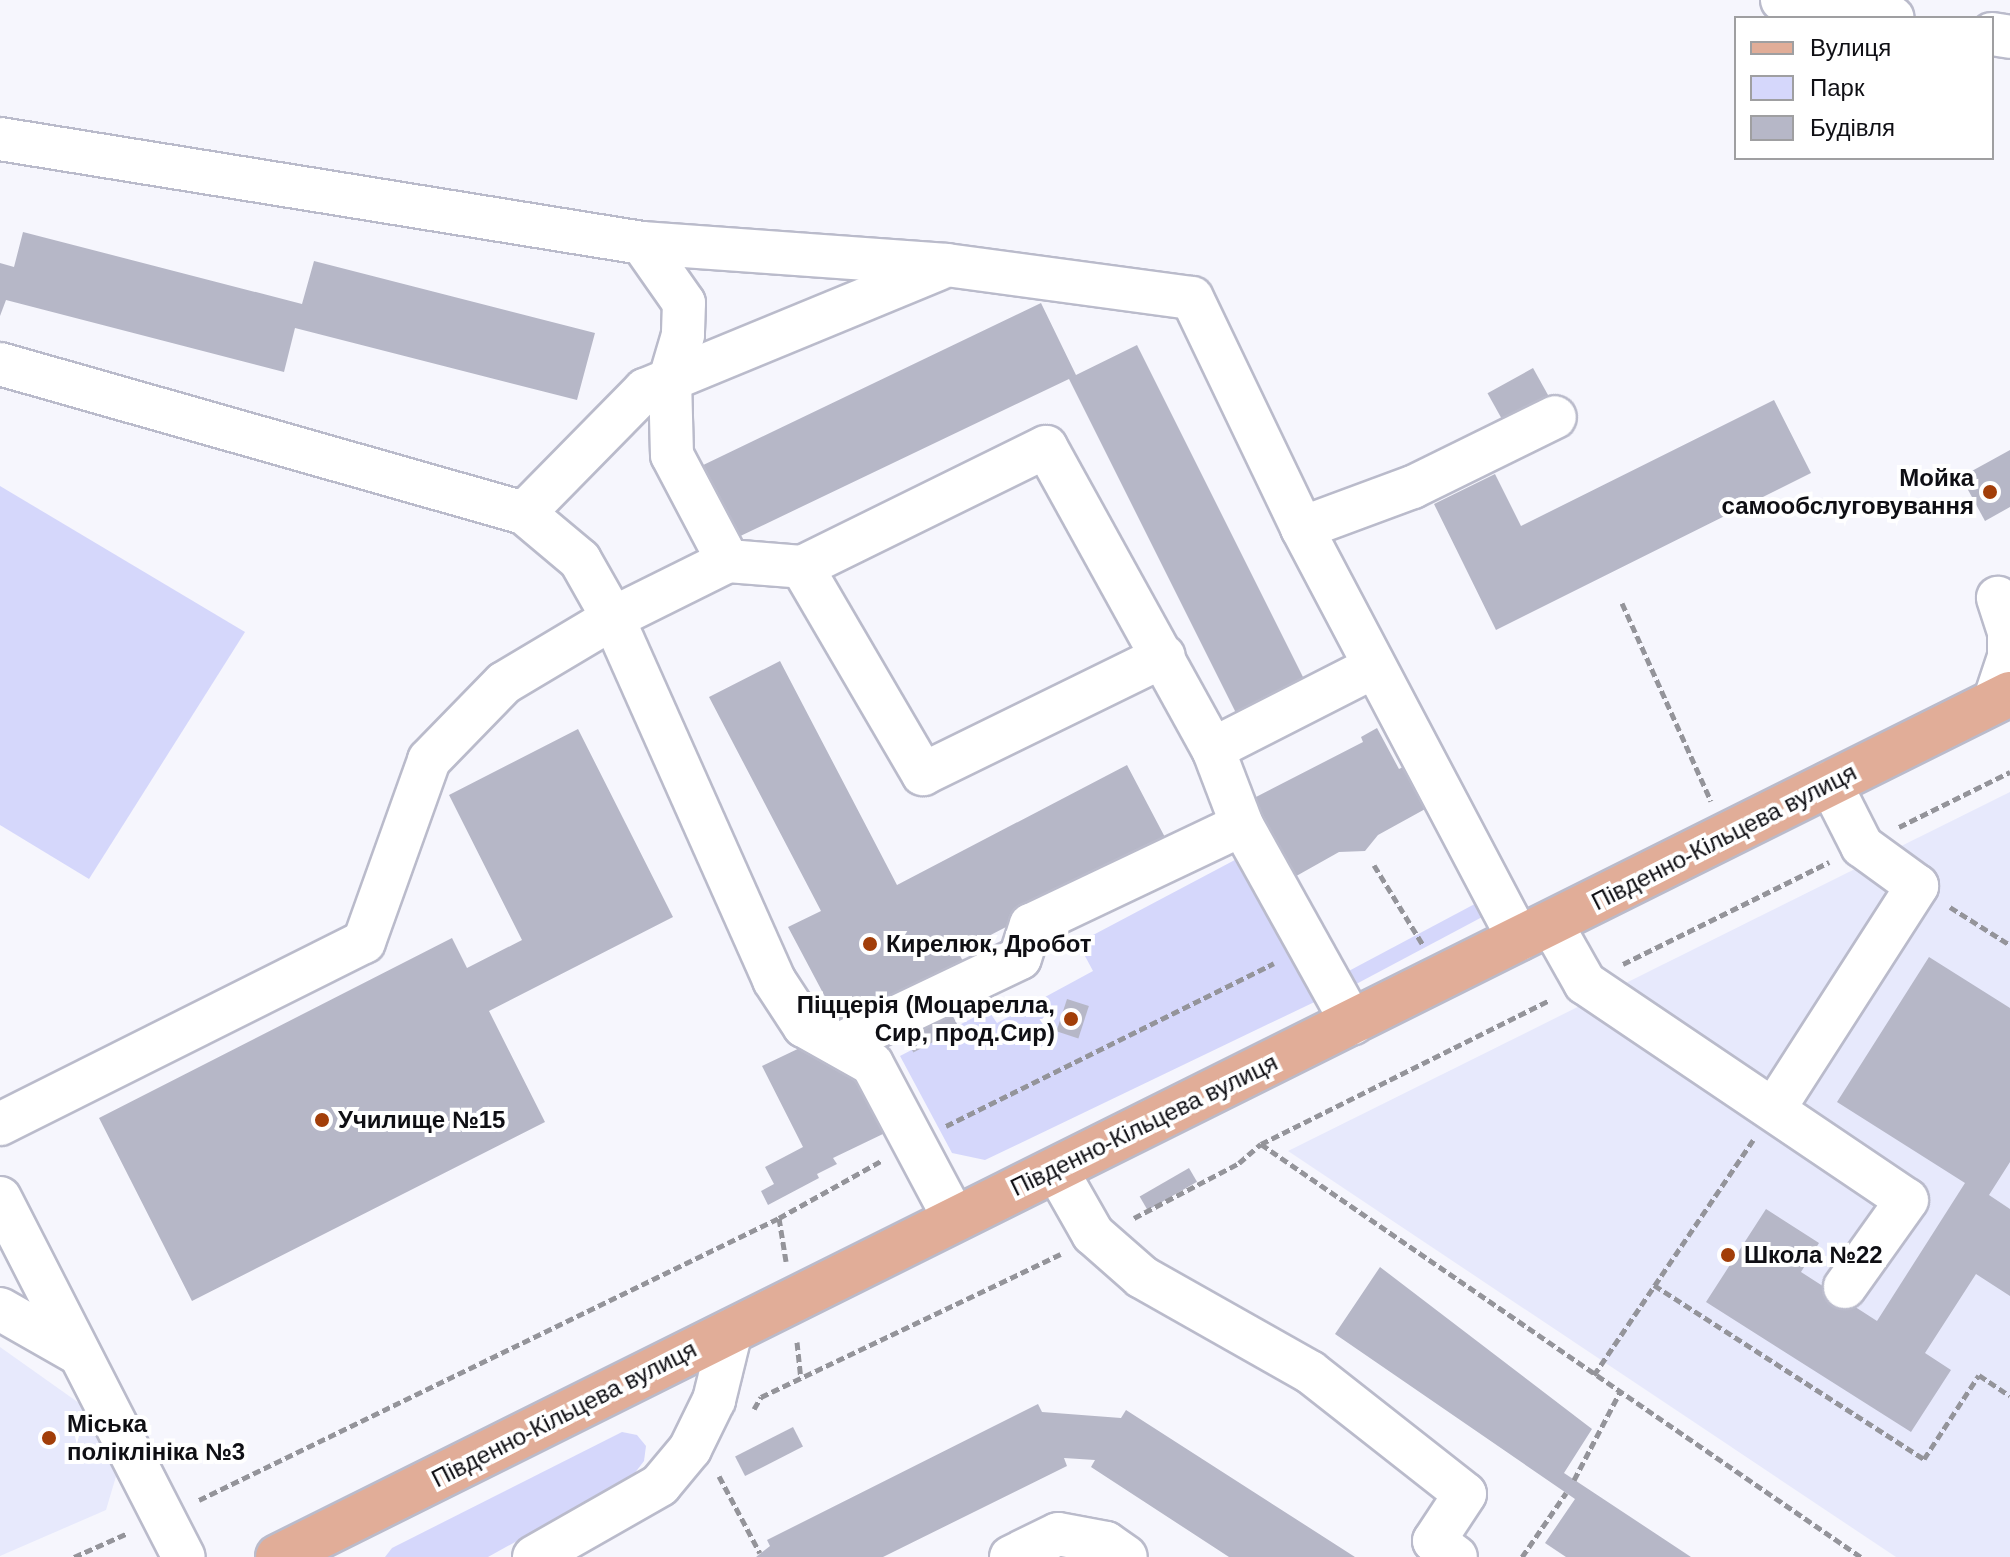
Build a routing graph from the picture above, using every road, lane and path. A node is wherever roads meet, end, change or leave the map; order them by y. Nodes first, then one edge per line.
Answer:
1 (1782, 0) edge
2 (1881, 16) edge
3 (0, 139) edge
4 (642, 243) junction
5 (947, 265) junction
6 (0, 364) edge
7 (670, 379) junction
8 (1555, 417) dead end
9 (524, 513) junction
10 (1302, 528) junction
11 (728, 561) junction
12 (802, 567) junction
13 (1998, 598) dead end
14 (1622, 603) dead end
15 (613, 618) junction
16 (1164, 656) junction
17 (1374, 667) junction
18 (2002, 698) edge
19 (1213, 749) junction
20 (2010, 772) edge
21 (1830, 783) junction
22 (1712, 802) dead end
23 (1242, 825) junction
24 (1862, 846) junction
25 (1374, 865) dead end
26 (1917, 886) junction
27 (1535, 931) junction
28 (2010, 945) edge
29 (1308, 946) junction
30 (1425, 949) dead end
31 (1585, 983) junction
32 (1352, 1023) junction
33 (842, 1043) junction
34 (1774, 1109) junction
35 (0, 1124) edge
36 (916, 1141) junction
37 (1261, 1144) junction
38 (1056, 1169) junction
39 (0, 1198) edge
40 (954, 1218) junction
41 (1093, 1234) junction
42 (1654, 1285) junction
43 (1845, 1287) dead end
44 (0, 1309) edge
45 (731, 1331) junction
46 (79, 1354) junction
47 (1594, 1375) junction
48 (1620, 1392) junction
49 (2010, 1396) edge
50 (746, 1421) dead end
51 (709, 1480) dead end
52 (1574, 1480) dead end
53 (1566, 1493) dead end
54 (162, 1517) junction
55 (1437, 1552) edge
56 (760, 1553) dead end
57 (74, 1557) edge
58 (184, 1557) edge
59 (278, 1557) edge
60 (534, 1557) edge
61 (1011, 1557) edge
62 (1126, 1557) edge
63 (1522, 1557) edge
64 (1861, 1557) edge

1 - 2 street
3 - 4 street
4 - 5 street
4 - 7 street
5 - 7 street
5 - 10 street
6 - 9 street
7 - 9 street
7 - 11 street
8 - 10 street
9 - 15 street
10 - 17 street
11 - 12 street
11 - 15 street
12 - 16 street
12 - 16 street
13 - 18 street
14 - 22 path
15 - 33 street
15 - 35 street
16 - 19 street
17 - 19 street
17 - 27 street
18 - 21 main road, Південно-Кільцева вулиця
19 - 23 street
20 - 24 path
21 - 24 street
21 - 27 main road, Південно-Кільцева вулиця
23 - 29 street
23 - 33 street
24 - 26 street
24 - 31 path
25 - 30 path
26 - 28 path
26 - 34 street
27 - 31 street
27 - 32 main road, Південно-Кільцева вулиця
29 - 32 street
29 - 36 path
31 - 34 street
31 - 37 path
32 - 38 main road, Південно-Кільцева вулиця
33 - 36 street
34 - 42 path
34 - 43 street
36 - 40 street
36 - 54 path
37 - 41 path
37 - 47 path
38 - 40 main road, Південно-Кільцева вулиця
38 - 41 street
39 - 46 street
40 - 45 main road, Південно-Кільцева вулиця
41 - 50 path
41 - 55 street
42 - 47 path
42 - 49 path
44 - 46 street
45 - 59 main road, Південно-Кільцева вулиця
45 - 60 street
46 - 54 street
47 - 48 path
48 - 52 path
48 - 64 path
51 - 56 path
53 - 63 path
54 - 57 path
54 - 58 street
61 - 62 street

